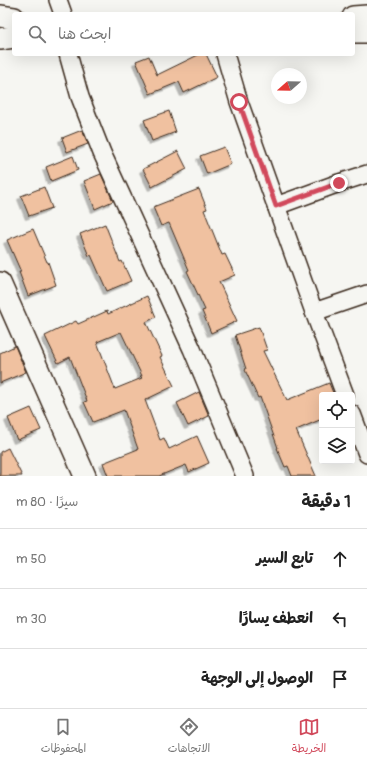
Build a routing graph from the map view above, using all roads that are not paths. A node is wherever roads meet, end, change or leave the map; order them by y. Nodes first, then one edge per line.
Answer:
1 (58, 0) edge
2 (62, 12) edge
3 (0, 16) edge
4 (367, 16) edge
5 (355, 17) edge
6 (12, 18) edge
7 (355, 32) edge
8 (367, 32) edge
9 (12, 37) edge
10 (0, 38) edge
11 (69, 56) edge
12 (226, 56) edge
13 (367, 174) edge
14 (276, 206) junction
15 (0, 283) edge
16 (367, 294) edge
17 (314, 312) junction
18 (344, 392) edge
19 (355, 422) edge
20 (367, 454) edge
21 (85, 476) edge
22 (245, 476) edge

1 - 2 street
3 - 6 street
4 - 5 street
7 - 8 street
9 - 10 street
11 - 22 street
12 - 14 street
13 - 14 street
14 - 17 street
15 - 21 street
16 - 17 street
17 - 18 street
19 - 20 street

